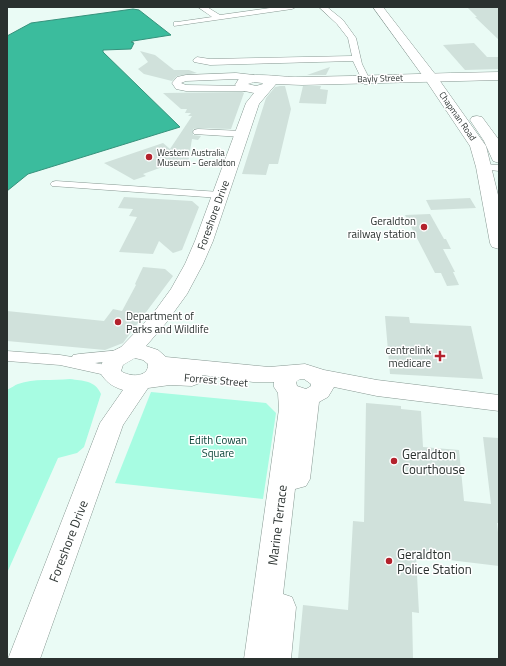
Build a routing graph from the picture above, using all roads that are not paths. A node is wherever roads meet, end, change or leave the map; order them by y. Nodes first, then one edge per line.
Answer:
1 (202, 7) edge
2 (292, 7) edge
3 (323, 7) edge
4 (378, 7) edge
5 (389, 7) edge
6 (219, 18) junction
7 (177, 24) dead end
8 (197, 60) dead end
9 (358, 61) junction
10 (497, 76) edge
11 (438, 78) junction
12 (360, 81) junction
13 (257, 87) junction
14 (458, 95) dead end
15 (468, 108) dead end
16 (198, 132) dead end
17 (242, 134) junction
18 (499, 158) edge
19 (492, 167) edge
20 (56, 184) dead end
21 (220, 196) junction
22 (499, 243) edge
23 (159, 320) junction
24 (7, 356) edge
25 (156, 359) junction
26 (119, 364) junction
27 (142, 382) junction
28 (302, 387) junction
29 (499, 390) edge
30 (438, 396) junction
31 (499, 403) edge
32 (112, 423) junction
33 (24, 659) edge
34 (260, 659) edge
35 (275, 659) edge

1 - 6 street
2 - 6 street
3 - 9 street
4 - 11 main road, Chapman Road
5 - 11 main road, Chapman Road
6 - 7 street
8 - 9 street
9 - 12 street
9 - 12 street
10 - 11 street, Bayly Street
11 - 12 street, Bayly Street
11 - 14 main road, Chapman Road
11 - 19 main road, Chapman Road
12 - 13 street, Bayly Street
13 - 13 street
13 - 17 street, Foreshore Drive
15 - 18 main road, Chapman Road
16 - 17 street
17 - 21 street, Foreshore Drive
19 - 22 main road, Chapman Road
20 - 21 street
21 - 23 street, Foreshore Drive
23 - 25 street, Foreshore Drive
23 - 26 street, Foreshore Drive
24 - 26 street
25 - 26 street
25 - 27 street
25 - 28 street, Forrest Street
26 - 27 street
26 - 32 street, Foreshore Drive
27 - 28 street, Forrest Street
27 - 32 street, Foreshore Drive
28 - 30 street, Forrest Street
28 - 34 street, Marine Terrace
28 - 35 street, Marine Terrace
29 - 30 street
30 - 31 street, Forrest Street
32 - 33 street, Foreshore Drive

